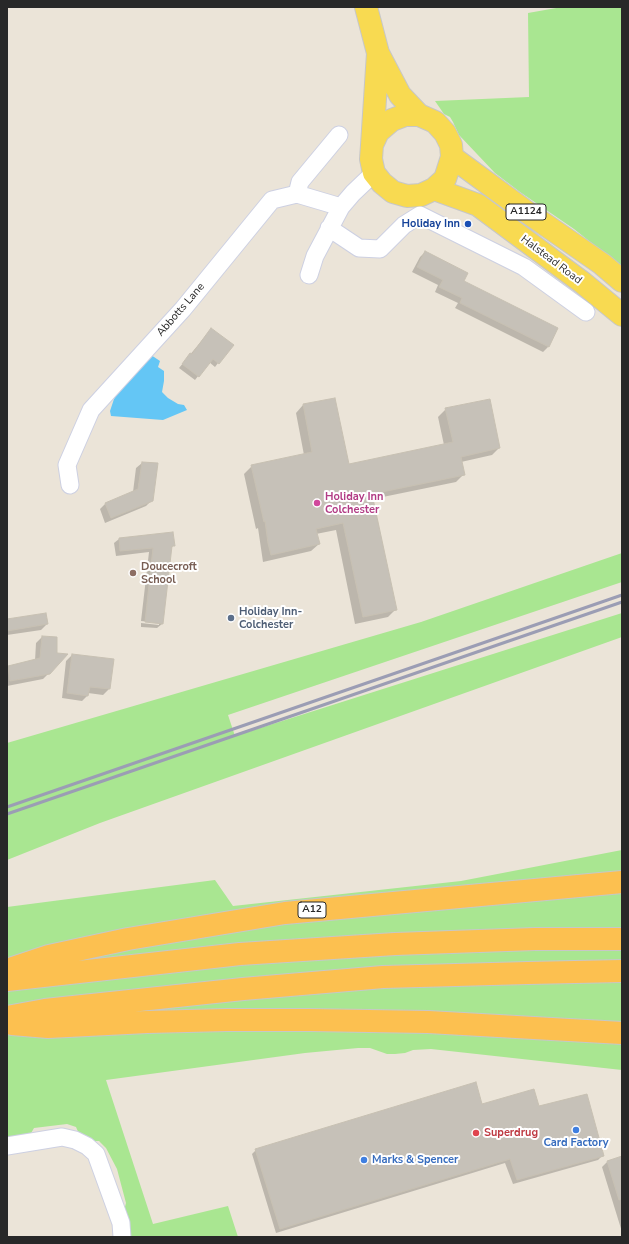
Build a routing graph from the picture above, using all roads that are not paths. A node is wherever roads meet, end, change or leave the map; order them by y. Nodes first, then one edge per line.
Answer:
1 (366, 7) edge
2 (378, 53) junction
3 (419, 116) junction
4 (339, 135) dead end
5 (372, 145) junction
6 (452, 158) junction
7 (374, 172) junction
8 (434, 189) junction
9 (297, 194) junction
10 (341, 208) junction
11 (329, 228) junction
12 (309, 275) dead end
13 (622, 281) edge
14 (586, 312) dead end
15 (622, 316) edge
16 (70, 485) dead end
17 (622, 882) edge
18 (622, 939) edge
19 (7, 970) edge
20 (622, 971) edge
21 (7, 980) edge
22 (7, 1017) edge
23 (7, 1024) edge
24 (622, 1033) edge
25 (7, 1146) edge
26 (122, 1237) edge

1 - 2 main road
2 - 3 main road
2 - 5 main road
3 - 5 main road
3 - 6 main road
4 - 9 street
5 - 7 main road
6 - 8 main road
6 - 13 main road, A1124
7 - 8 main road
7 - 10 street
8 - 15 main road, Halstead Road / A1124
9 - 10 street
9 - 16 street, Abbotts Lane
10 - 11 street
11 - 12 street
11 - 14 street
17 - 19 highway, A12
18 - 21 highway
20 - 22 highway
23 - 24 highway
25 - 26 street

